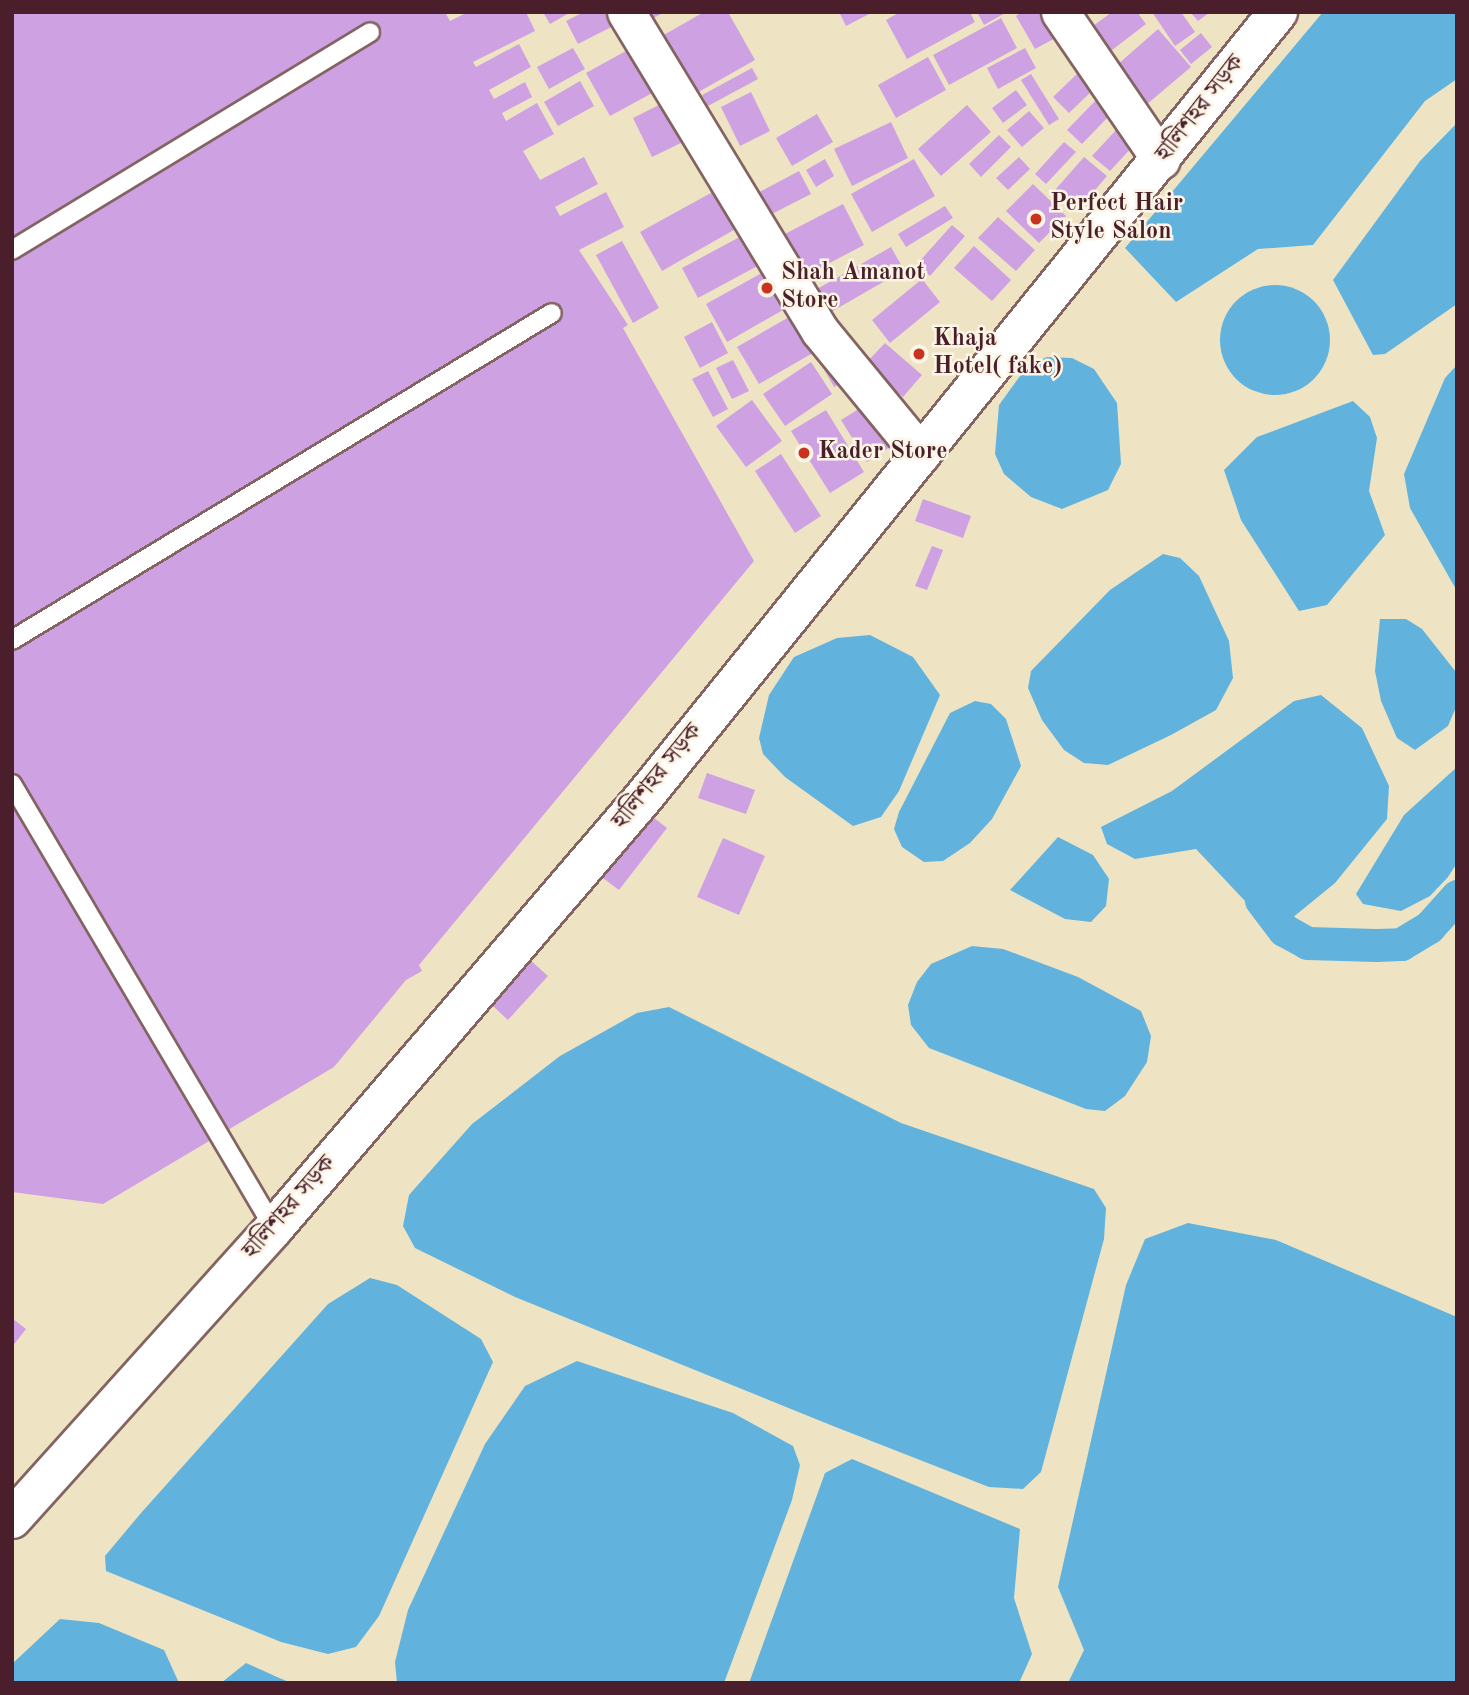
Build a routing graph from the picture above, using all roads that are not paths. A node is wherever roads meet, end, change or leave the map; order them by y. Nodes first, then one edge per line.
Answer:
1 (626, 12) edge
2 (1060, 12) edge
3 (1278, 12) edge
4 (370, 32) dead end
5 (1161, 160) junction
6 (12, 250) edge
7 (552, 313) dead end
8 (921, 454) junction
9 (12, 640) edge
10 (12, 784) edge
11 (274, 1228) junction
12 (12, 1519) edge

1 - 8 street
2 - 5 street
3 - 5 street, হালিশহর সড়ক
4 - 6 lane
5 - 8 street, হালিশহর সড়ক
7 - 9 lane
8 - 11 street, হালিশহর সড়ক
10 - 11 lane
11 - 12 street, হালিশহর সড়ক

